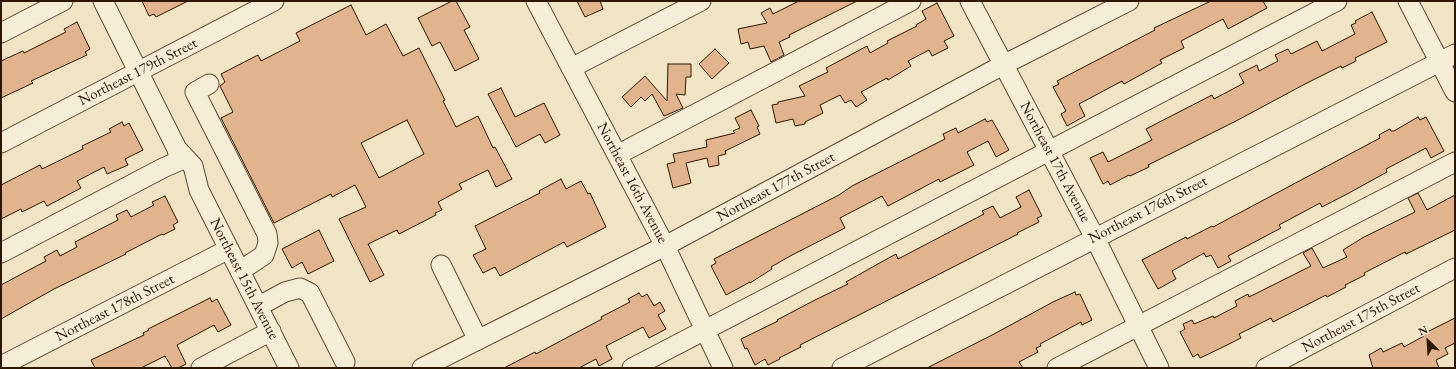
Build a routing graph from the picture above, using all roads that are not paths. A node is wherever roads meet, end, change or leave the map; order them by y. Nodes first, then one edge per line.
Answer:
1 (62, 1) edge
2 (103, 1) edge
3 (274, 1) edge
4 (536, 1) edge
5 (702, 1) edge
6 (911, 1) edge
7 (970, 1) edge
8 (1128, 1) edge
9 (1337, 1) edge
10 (1408, 1) edge
11 (1, 33) edge
12 (1448, 58) edge
13 (1004, 65) junction
14 (571, 68) junction
15 (139, 72) junction
16 (209, 84) dead end
17 (1455, 92) edge
18 (1, 143) edge
19 (1049, 150) junction
20 (178, 155) junction
21 (617, 155) junction
22 (1455, 162) edge
23 (1095, 238) junction
24 (665, 246) junction
25 (229, 249) junction
26 (1, 253) edge
27 (441, 265) dead end
28 (1455, 268) edge
29 (240, 271) junction
30 (258, 306) junction
31 (1138, 326) junction
32 (705, 330) junction
33 (271, 331) junction
34 (478, 340) junction
35 (345, 362) dead end
36 (1, 366) edge
37 (201, 368) edge
38 (289, 368) edge
39 (422, 368) edge
40 (632, 368) edge
41 (723, 368) edge
42 (842, 368) edge
43 (1057, 368) edge
44 (1159, 368) edge
45 (1266, 368) edge

1 - 11 street
2 - 15 street, Northeast 15th Avenue
3 - 15 street, Northeast 179th Street
4 - 14 street, Northeast 16th Avenue
5 - 14 street
6 - 21 street
7 - 13 street, Northeast 17th Avenue
8 - 13 street, Northeast 177th Street
9 - 19 street
10 - 12 street
12 - 17 street
12 - 23 street, Northeast 176th Street
13 - 19 street, Northeast 17th Avenue
13 - 24 street, Northeast 177th Street
14 - 21 street, Northeast 16th Avenue
15 - 18 street, Northeast 179th Street
15 - 20 street, Northeast 15th Avenue
16 - 29 street
19 - 23 street, Northeast 17th Avenue
19 - 32 street
20 - 25 street, Northeast 15th Avenue
20 - 26 street
21 - 24 street, Northeast 16th Avenue
22 - 31 street
23 - 31 street, Northeast 17th Avenue
23 - 42 street, Northeast 176th Street
24 - 32 street, Northeast 16th Avenue
24 - 34 street, Northeast 177th Street
25 - 29 street, Northeast 15th Avenue
25 - 36 street, Northeast 178th Street
27 - 34 street
28 - 45 street, Northeast 175th Street
29 - 30 street, Northeast 15th Avenue
30 - 33 street, Northeast 15th Avenue
30 - 35 street
31 - 43 street
31 - 44 street, Northeast 17th Avenue
32 - 40 street
32 - 41 street, Northeast 16th Avenue
33 - 37 street
33 - 38 street, Northeast 15th Avenue
34 - 39 street, Northeast 177th Street

